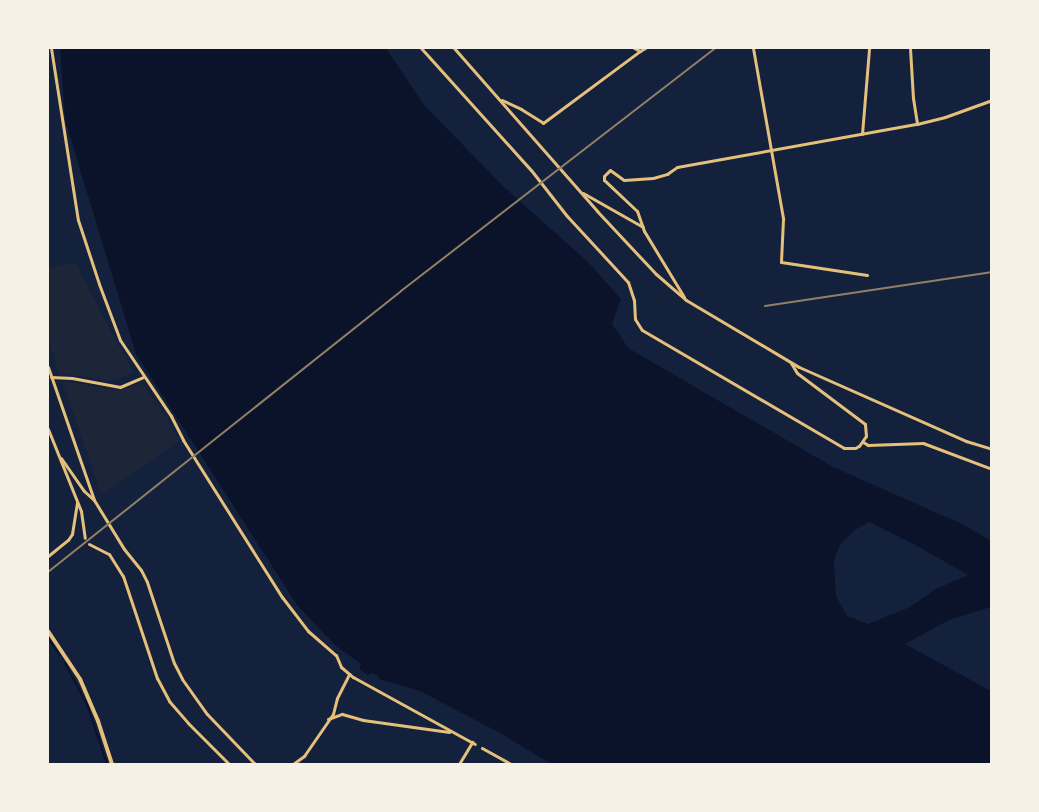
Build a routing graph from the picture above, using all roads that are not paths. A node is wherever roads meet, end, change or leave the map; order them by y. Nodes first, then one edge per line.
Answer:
1 (51, 48) edge
2 (422, 48) edge
3 (454, 48) edge
4 (634, 48) edge
5 (645, 48) edge
6 (753, 48) edge
7 (869, 48) edge
8 (910, 48) edge
9 (640, 51) junction
10 (499, 98) junction
11 (992, 100) edge
12 (917, 124) junction
13 (862, 134) junction
14 (772, 150) junction
15 (580, 191) junction
16 (643, 227) junction
17 (867, 275) dead end
18 (686, 300) junction
19 (791, 363) junction
20 (48, 367) edge
21 (51, 377) junction
22 (143, 377) junction
23 (48, 429) edge
24 (863, 442) junction
25 (992, 449) edge
26 (56, 452) junction
27 (992, 469) edge
28 (94, 500) junction
29 (77, 501) junction
30 (85, 538) dead end
31 (89, 544) dead end
32 (48, 556) edge
33 (48, 631) edge
34 (349, 674) junction
35 (328, 720) junction
36 (452, 732) junction
37 (482, 748) dead end
38 (112, 764) edge
39 (229, 764) edge
40 (255, 764) edge
41 (293, 764) edge
42 (459, 764) edge
43 (511, 764) edge

1 - 22 street
2 - 24 street
3 - 10 street
4 - 9 street
5 - 9 street
6 - 14 street
7 - 13 street
8 - 12 street
9 - 10 street
10 - 15 street
11 - 12 street
12 - 13 street
13 - 14 street
14 - 16 street
14 - 17 street
15 - 16 street
15 - 18 street
16 - 18 street
18 - 19 street
19 - 24 street
19 - 25 street
20 - 21 street
21 - 22 street
21 - 28 street
22 - 34 street
23 - 26 street
24 - 27 street
26 - 28 street
26 - 29 street
28 - 40 street
29 - 30 street
29 - 32 street
31 - 39 street
33 - 38 street
34 - 35 street
34 - 36 street
35 - 36 street
35 - 41 street
36 - 42 street
37 - 43 street

